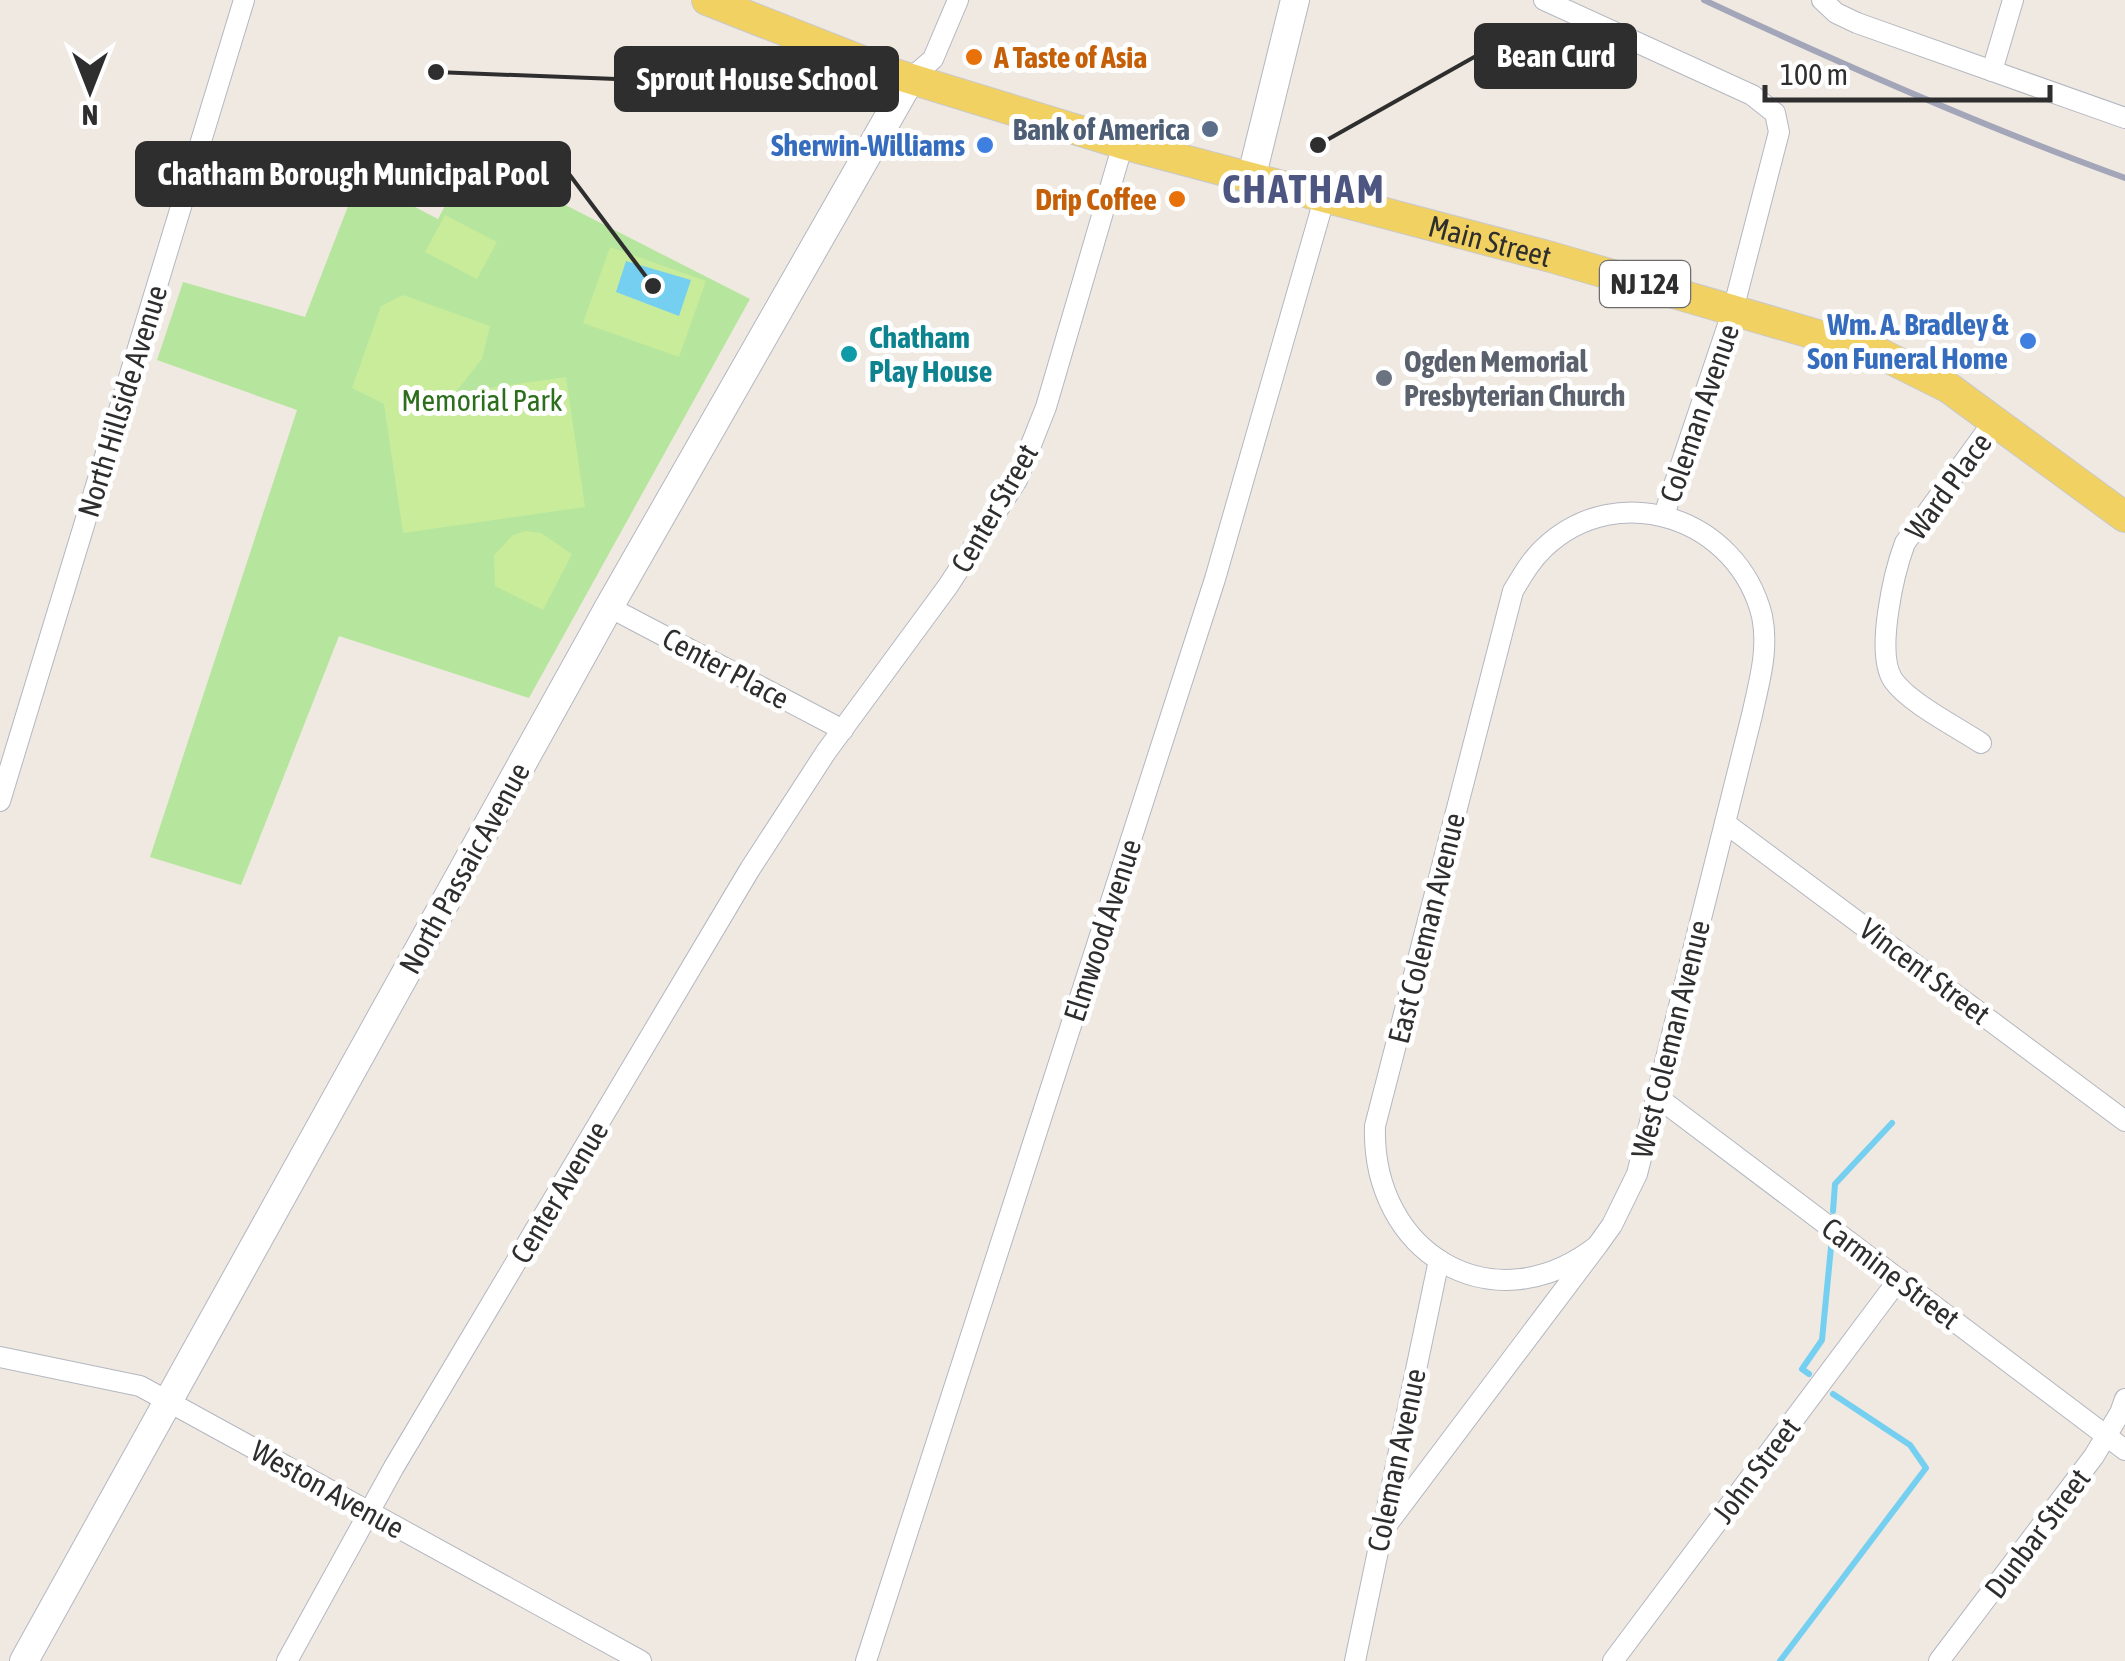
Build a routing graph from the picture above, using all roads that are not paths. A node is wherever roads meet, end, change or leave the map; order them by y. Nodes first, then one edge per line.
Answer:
1 (244, 0) edge
2 (707, 0) edge
3 (958, 0) edge
4 (1294, 0) edge
5 (1544, 0) edge
6 (1822, 0) edge
7 (2012, 0) edge
8 (1992, 71) junction
9 (911, 78) junction
10 (2125, 118) edge
11 (1123, 144) junction
12 (1251, 179) junction
13 (1325, 196) junction
14 (1734, 310) junction
15 (1994, 421) junction
16 (1664, 516) junction
17 (2125, 516) edge
18 (608, 607) junction
19 (843, 730) junction
20 (1981, 742) dead end
21 (0, 801) edge
22 (1725, 823) junction
23 (1656, 1096) junction
24 (2125, 1121) edge
25 (1597, 1246) junction
26 (1439, 1260) junction
27 (1899, 1280) junction
28 (0, 1357) edge
29 (2125, 1399) edge
30 (169, 1401) junction
31 (2106, 1436) junction
32 (2125, 1450) edge
33 (368, 1512) junction
34 (1380, 1534) junction
35 (604, 1652) edge
36 (24, 1661) edge
37 (287, 1661) edge
38 (641, 1661) edge
39 (866, 1661) edge
40 (1355, 1661) edge
41 (1613, 1661) edge
42 (1940, 1661) edge

1 - 21 street, North Hillside Avenue
2 - 9 main road, Main Street / NJ 124
3 - 9 street
4 - 12 main road
5 - 14 street, Coleman Avenue
6 - 8 street
7 - 8 street
8 - 10 street
9 - 11 main road, Main Street / NJ 124
9 - 18 main road, North Passaic Avenue
11 - 12 main road, Main Street / NJ 124
11 - 19 street, Center Street
12 - 13 main road, Main Street / NJ 124
13 - 14 main road, Main Street / NJ 124
13 - 39 street, Elmwood Avenue
14 - 15 main road, Main Street / NJ 124
14 - 16 street, Coleman Avenue
15 - 17 main road, Main Street / NJ 124
15 - 20 street, Ward Place
16 - 22 street, West Coleman Avenue
16 - 26 street, East Coleman Avenue
18 - 19 street, Center Place
18 - 30 main road, North Passaic Avenue
19 - 33 street, Center Avenue
22 - 23 street, West Coleman Avenue
22 - 24 street, Vincent Street
23 - 25 street, West Coleman Avenue
23 - 27 street, Carmine Street
25 - 26 street, East Coleman Avenue
25 - 34 street, West Coleman Avenue
26 - 34 street, Coleman Avenue
27 - 31 street, Carmine Street
27 - 41 street, John Street
28 - 30 street, Weston Avenue
29 - 31 street, Dunbar Street
30 - 33 street, Weston Avenue
30 - 36 main road, North Passaic Avenue
31 - 32 street, Carmine Street
31 - 42 street, Dunbar Street
33 - 35 street, Weston Avenue
33 - 37 street, Center Avenue
34 - 40 street, Coleman Avenue
35 - 38 street, Weston Avenue

